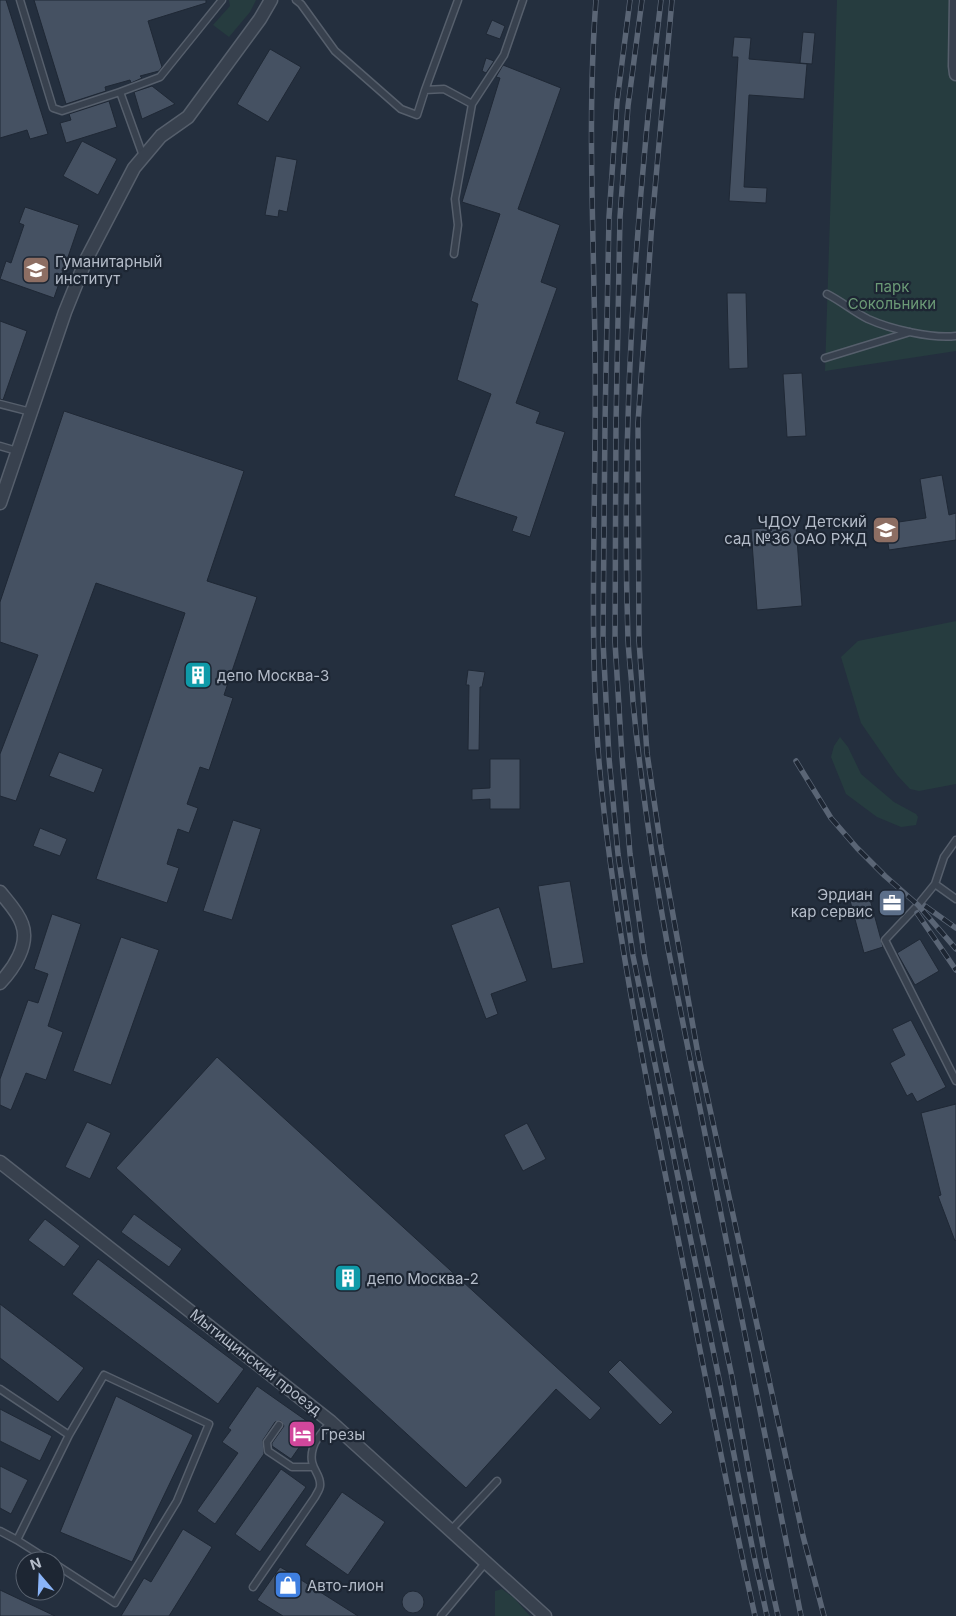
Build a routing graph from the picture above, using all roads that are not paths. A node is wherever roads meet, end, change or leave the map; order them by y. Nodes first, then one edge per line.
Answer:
1 (20, 0) edge
2 (222, 0) edge
3 (270, 0) edge
4 (296, 0) edge
5 (458, 0) edge
6 (523, 0) edge
7 (956, 0) edge
8 (956, 74) edge
9 (425, 90) junction
10 (120, 92) junction
11 (472, 104) junction
12 (143, 156) junction
13 (454, 254) dead end
14 (827, 294) dead end
15 (911, 332) junction
16 (956, 336) edge
17 (825, 358) dead end
18 (0, 404) edge
19 (31, 412) junction
20 (1, 447) edge
21 (17, 451) junction
22 (0, 503) edge
23 (956, 840) edge
24 (935, 884) junction
25 (0, 892) edge
26 (956, 899) edge
27 (0, 984) edge
28 (956, 1081) edge
29 (0, 1162) edge
30 (0, 1389) edge
31 (331, 1422) junction
32 (279, 1424) dead end
33 (69, 1435) junction
34 (312, 1467) junction
35 (497, 1481) dead end
36 (451, 1530) junction
37 (0, 1531) edge
38 (17, 1540) junction
39 (34, 1551) edge
40 (486, 1562) junction
41 (65, 1570) edge
42 (252, 1586) dead end
43 (441, 1616) edge
44 (545, 1616) edge

1 - 10 lane
2 - 10 lane
3 - 12 street
4 - 9 lane
5 - 9 lane
6 - 11 lane
7 - 8 street
9 - 11 lane
10 - 12 lane
11 - 13 lane
12 - 19 street
14 - 15 lane
15 - 16 lane
15 - 17 lane
18 - 19 lane
19 - 21 street
20 - 21 lane
21 - 22 street
23 - 24 lane
24 - 26 lane
24 - 28 lane
25 - 27 street
29 - 31 street, Мытищинский проезд
30 - 33 lane
31 - 34 lane
31 - 36 street, Мытищинский проезд
32 - 34 lane
33 - 38 lane
33 - 41 lane
34 - 42 lane
35 - 36 lane
36 - 40 street, Мытищинский проезд
37 - 38 lane
38 - 39 lane
40 - 43 lane
40 - 44 street, Мытищинский проезд

